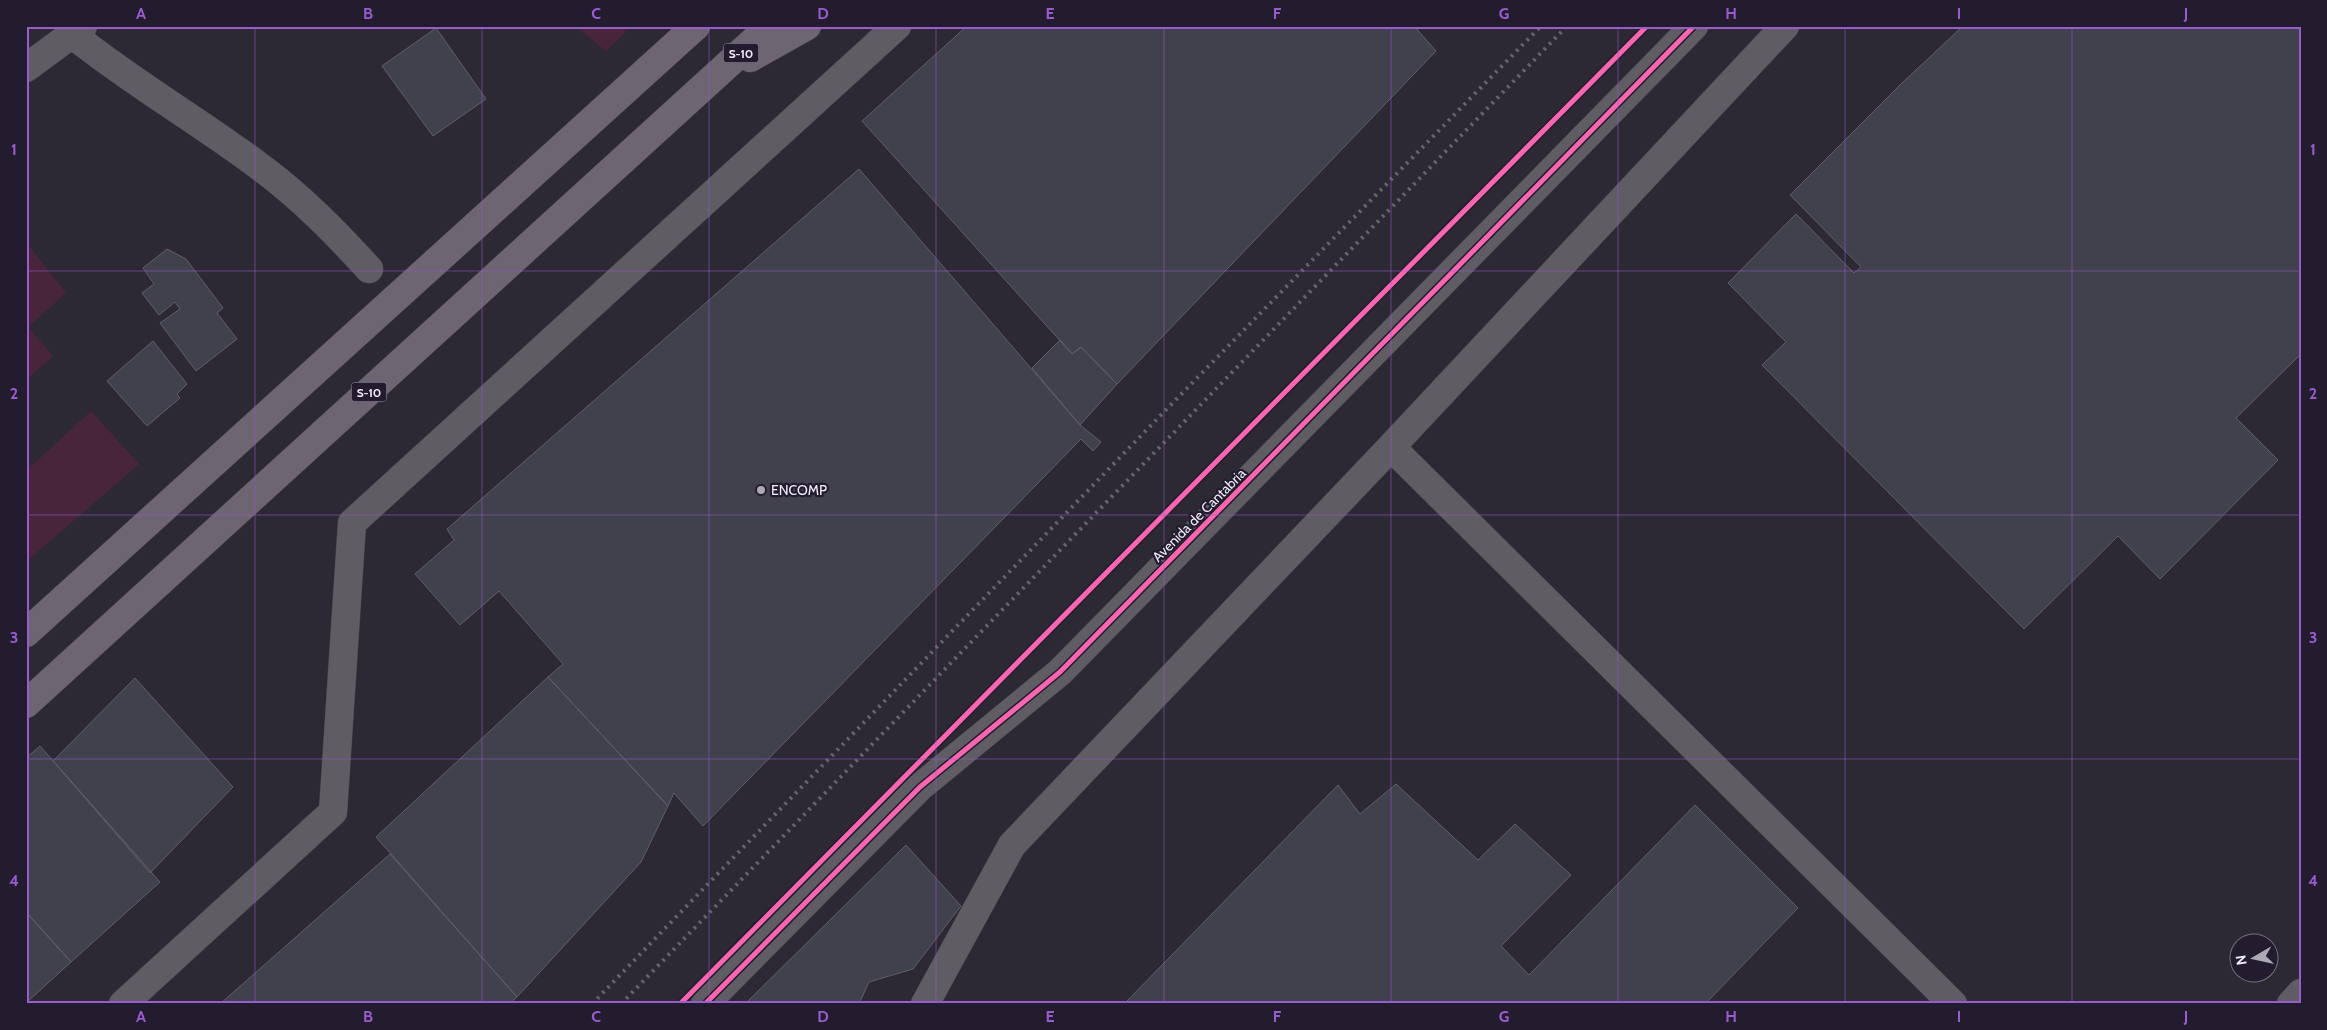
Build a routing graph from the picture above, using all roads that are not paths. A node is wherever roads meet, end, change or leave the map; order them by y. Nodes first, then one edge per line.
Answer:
1 (696, 26) edge
2 (770, 26) edge
3 (807, 26) edge
4 (897, 26) edge
5 (1694, 26) edge
6 (1785, 26) edge
7 (78, 31) edge
8 (26, 68) edge
9 (712, 79) junction
10 (369, 269) dead end
11 (1390, 447) junction
12 (26, 633) edge
13 (26, 704) edge
14 (2301, 993) edge
15 (124, 1004) edge
16 (705, 1004) edge
17 (926, 1004) edge
18 (1953, 1004) edge
19 (2291, 1004) edge

1 - 12 highway
2 - 9 highway, S-10
3 - 9 highway
4 - 15 street
5 - 16 street, Avenida de Cantabria
6 - 11 street
7 - 8 street
7 - 10 street
9 - 13 highway, S-10
11 - 17 street
11 - 18 street
14 - 19 street

